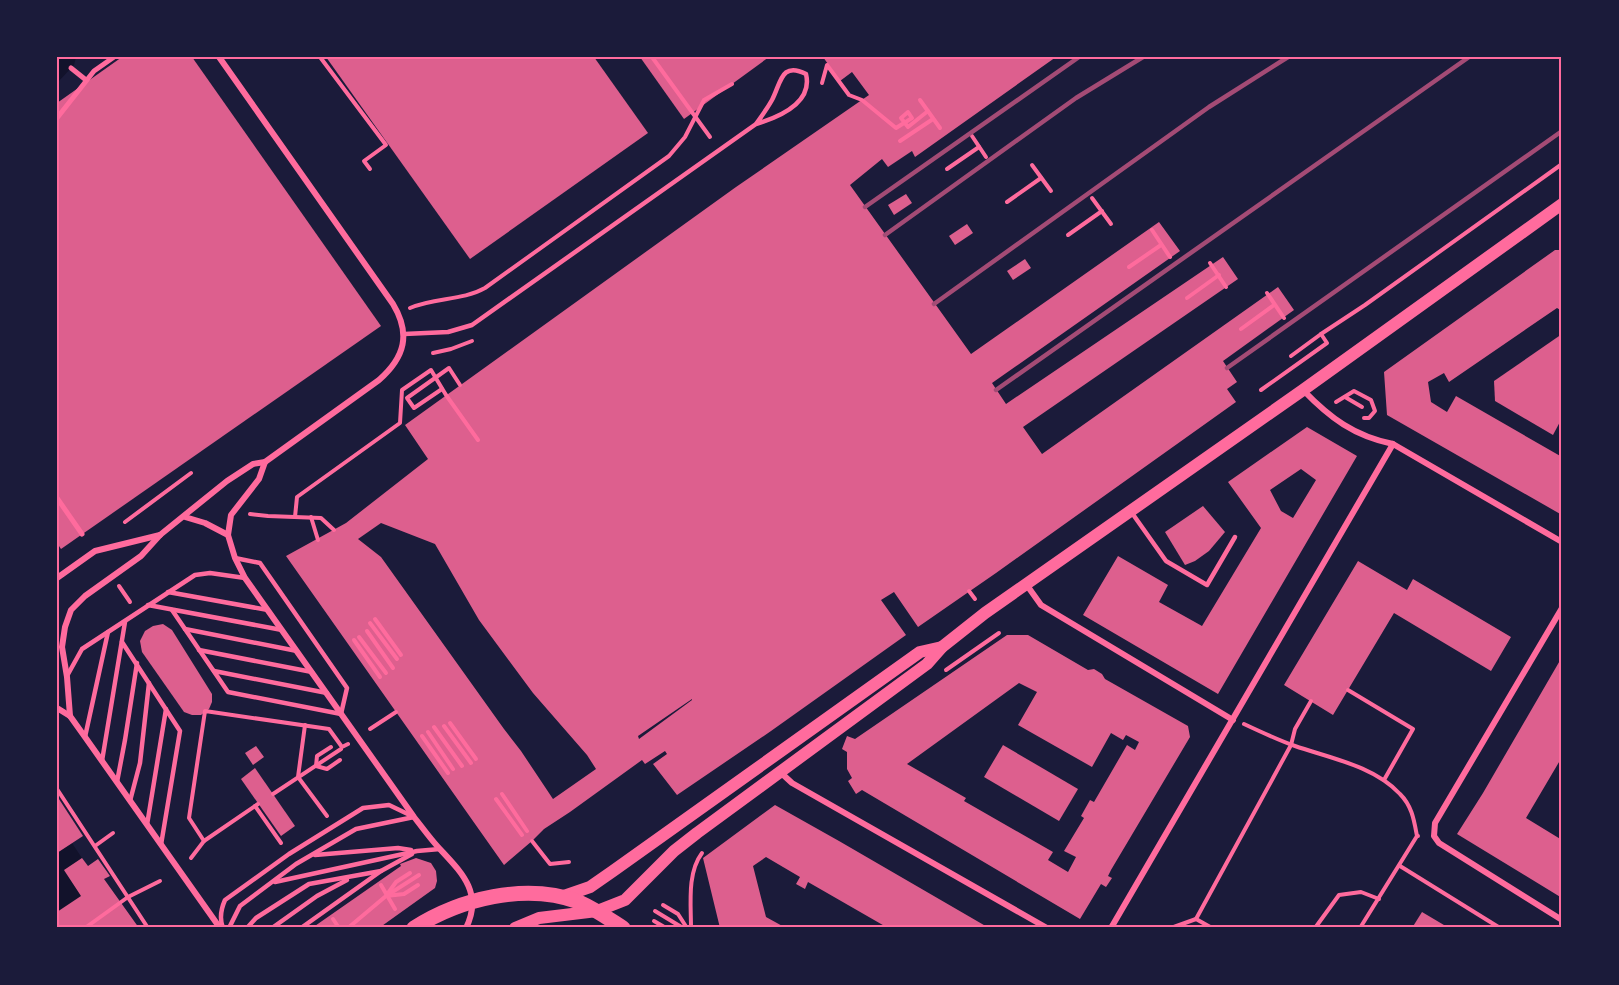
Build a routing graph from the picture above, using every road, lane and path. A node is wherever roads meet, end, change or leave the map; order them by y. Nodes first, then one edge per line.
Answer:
1 (114, 57) edge
2 (219, 57) edge
3 (320, 57) edge
4 (652, 57) edge
5 (71, 68) dead end
6 (86, 80) junction
7 (732, 84) dead end
8 (822, 85) dead end
9 (920, 100) dead end
10 (928, 111) junction
11 (57, 118) edge
12 (933, 118) junction
13 (756, 124) junction
14 (940, 128) dead end
15 (972, 136) dead end
16 (710, 137) dead end
17 (900, 141) dead end
18 (979, 147) junction
19 (986, 157) dead end
20 (1562, 164) edge
21 (1032, 165) dead end
22 (370, 169) dead end
23 (947, 169) dead end
24 (1041, 178) junction
25 (1051, 191) dead end
26 (1092, 198) dead end
27 (1007, 202) dead end
28 (1562, 204) edge
29 (1101, 211) junction
30 (1111, 224) dead end
31 (1152, 230) dead end
32 (1068, 235) dead end
33 (1161, 245) junction
34 (1170, 257) dead end
35 (1210, 263) dead end
36 (1129, 267) dead end
37 (1219, 275) junction
38 (1226, 287) dead end
39 (1267, 293) dead end
40 (1187, 298) dead end
41 (1274, 305) junction
42 (398, 313) junction
43 (1284, 318) dead end
44 (1241, 329) dead end
45 (404, 334) junction
46 (1321, 334) junction
47 (1291, 356) dead end
48 (460, 385) dead end
49 (440, 390) junction
50 (1261, 390) dead end
51 (1303, 390) junction
52 (1345, 397) junction
53 (1335, 403) dead end
54 (1362, 407) dead end
55 (1359, 416) dead end
56 (478, 440) dead end
57 (1393, 444) junction
58 (266, 462) junction
59 (191, 473) dead end
60 (57, 498) edge
61 (1130, 511) junction
62 (250, 514) dead end
63 (310, 516) junction
64 (185, 517) junction
65 (295, 517) junction
66 (125, 522) dead end
67 (334, 530) dead end
68 (82, 534) dead end
69 (160, 535) junction
70 (228, 535) junction
71 (1235, 537) dead end
72 (318, 540) dead end
73 (1562, 542) edge
74 (235, 558) junction
75 (57, 578) edge
76 (245, 578) junction
77 (116, 582) dead end
78 (1026, 584) junction
79 (969, 591) dead end
80 (168, 592) junction
81 (975, 599) dead end
82 (131, 603) dead end
83 (148, 605) junction
84 (1562, 608) edge
85 (172, 610) junction
86 (268, 610) junction
87 (375, 619) dead end
88 (125, 621) junction
89 (370, 622) dead end
90 (185, 630) junction
91 (282, 630) junction
92 (367, 631) dead end
93 (108, 632) junction
94 (359, 637) dead end
95 (354, 640) dead end
96 (122, 642) junction
97 (942, 647) junction
98 (199, 650) junction
99 (297, 651) junction
100 (401, 655) dead end
101 (396, 659) dead end
102 (137, 663) junction
103 (393, 668) dead end
104 (213, 670) junction
105 (312, 672) junction
106 (386, 673) dead end
107 (67, 677) junction
108 (380, 677) dead end
109 (149, 682) junction
110 (1348, 690) dead end
111 (327, 693) junction
112 (1311, 701) dead end
113 (57, 708) edge
114 (166, 709) junction
115 (396, 712) dead end
116 (341, 714) junction
117 (69, 716) junction
118 (1233, 720) junction
119 (450, 723) dead end
120 (305, 725) junction
121 (444, 726) dead end
122 (434, 727) dead end
123 (370, 729) dead end
124 (428, 732) dead end
125 (422, 736) dead end
126 (85, 737) junction
127 (348, 743) dead end
128 (1291, 745) junction
129 (332, 747) dead end
130 (341, 749) dead end
131 (476, 759) dead end
132 (102, 760) junction
133 (340, 760) dead end
134 (471, 763) dead end
135 (316, 766) junction
136 (462, 766) dead end
137 (453, 769) dead end
138 (779, 771) junction
139 (448, 773) dead end
140 (298, 777) junction
141 (1384, 780) junction
142 (117, 782) junction
143 (57, 789) edge
144 (273, 794) dead end
145 (502, 794) dead end
146 (496, 799) dead end
147 (130, 801) junction
148 (414, 817) junction
149 (147, 825) junction
150 (334, 826) junction
151 (527, 831) dead end
152 (113, 833) dead end
153 (522, 836) dead end
154 (1417, 836) junction
155 (1434, 836) junction
156 (204, 841) junction
157 (532, 841) dead end
158 (95, 846) junction
159 (161, 846) junction
160 (707, 847) dead end
161 (285, 849) dead end
162 (440, 849) junction
163 (417, 851) junction
164 (313, 855) junction
165 (191, 858) dead end
166 (569, 862) dead end
167 (1400, 866) junction
168 (381, 871) junction
169 (410, 873) dead end
170 (418, 875) dead end
171 (352, 877) junction
172 (160, 881) dead end
173 (273, 882) junction
174 (418, 885) dead end
175 (386, 896) junction
176 (128, 897) junction
177 (561, 897) junction
178 (1379, 898) junction
179 (472, 902) junction
180 (663, 905) dead end
181 (395, 909) dead end
182 (597, 911) junction
183 (655, 911) dead end
184 (1196, 919) junction
185 (1562, 920) edge
186 (654, 921) dead end
187 (85, 928) edge
188 (148, 928) edge
189 (221, 928) edge
190 (230, 928) edge
191 (247, 928) edge
192 (272, 928) edge
193 (301, 928) edge
194 (348, 928) edge
195 (414, 928) edge
196 (466, 928) edge
197 (515, 928) edge
198 (623, 928) edge
199 (657, 928) edge
200 (665, 928) edge
201 (687, 928) edge
202 (1047, 928) edge
203 (1111, 928) edge
204 (1171, 928) edge
205 (1212, 928) edge
206 (1315, 928) edge
207 (1360, 928) edge
208 (1500, 928) edge

1 - 6 street
2 - 42 street
3 - 22 path
4 - 16 path
5 - 6 street
6 - 11 street
7 - 42 path
8 - 10 path
9 - 10 path
10 - 12 path
12 - 14 path
12 - 17 path
13 - 13 lane
13 - 45 lane
15 - 18 path
18 - 19 path
18 - 23 path
20 - 46 path
21 - 24 path
24 - 25 path
24 - 27 path
26 - 29 path
28 - 51 main road
29 - 30 path
29 - 32 path
31 - 33 path
33 - 34 path
33 - 36 path
35 - 37 path
37 - 38 path
37 - 40 path
39 - 41 path
41 - 43 path
41 - 44 path
42 - 45 street
45 - 58 street
46 - 47 path
46 - 50 path
48 - 49 path
49 - 56 path
49 - 65 path
51 - 57 street
51 - 61 main road
52 - 53 path
52 - 54 path
52 - 55 path
57 - 73 street
57 - 118 street
58 - 64 street
58 - 70 street
59 - 66 path
60 - 68 street
61 - 71 lane
61 - 78 main road
62 - 65 path
63 - 65 path
63 - 67 path
63 - 72 path
64 - 69 street
64 - 70 street
69 - 75 street
69 - 107 street
70 - 74 street
74 - 76 street
74 - 116 lane
76 - 80 lane
76 - 86 street
77 - 82 path
78 - 97 main road
78 - 118 street
79 - 81 path
80 - 83 lane
80 - 86 lane
83 - 85 lane
83 - 88 lane
84 - 155 street
85 - 90 lane
85 - 91 lane
86 - 91 street
87 - 100 path
88 - 93 lane
88 - 96 lane
89 - 101 path
90 - 98 lane
90 - 99 lane
91 - 99 street
92 - 103 path
93 - 107 lane
93 - 126 lane
94 - 106 path
95 - 108 path
96 - 102 lane
96 - 132 lane
97 - 138 main road
97 - 177 main road
98 - 104 lane
98 - 105 lane
99 - 105 street
102 - 109 lane
102 - 142 lane
104 - 111 lane
104 - 116 lane
105 - 111 street
107 - 117 street
109 - 114 lane
109 - 147 lane
110 - 141 path
111 - 116 street
112 - 128 path
113 - 117 street
114 - 149 lane
114 - 159 lane
115 - 123 path
116 - 148 street
117 - 126 street
118 - 128 path
118 - 203 street
119 - 131 path
120 - 127 path
120 - 140 path
120 - 156 path
121 - 134 path
122 - 136 path
124 - 137 path
125 - 139 path
126 - 132 street
128 - 141 path
128 - 184 path
129 - 135 path
130 - 135 path
132 - 142 street
133 - 135 path
135 - 140 path
138 - 182 main road
138 - 202 street
140 - 144 path
140 - 150 path
141 - 154 path
142 - 147 street
143 - 158 path
145 - 151 path
146 - 153 path
147 - 149 street
148 - 150 lane
148 - 162 street
148 - 164 lane
149 - 159 street
150 - 189 lane
152 - 158 path
154 - 155 path
154 - 167 path
155 - 185 street
156 - 161 path
156 - 165 path
157 - 166 path
158 - 176 path
159 - 189 street
160 - 201 path
162 - 163 lane
162 - 179 street
163 - 164 lane
163 - 168 lane
163 - 173 lane
164 - 173 lane
167 - 178 path
167 - 208 path
168 - 171 lane
168 - 193 lane
169 - 175 path
170 - 175 path
171 - 191 lane
171 - 192 lane
172 - 176 path
173 - 190 lane
174 - 175 path
175 - 181 path
175 - 194 path
176 - 187 path
176 - 188 path
177 - 179 main road
177 - 182 main road
178 - 206 path
178 - 207 path
179 - 195 main road
179 - 196 street
180 - 201 path
182 - 197 main road
182 - 198 main road
183 - 201 path
184 - 204 path
184 - 205 path
186 - 200 path
199 - 200 path

